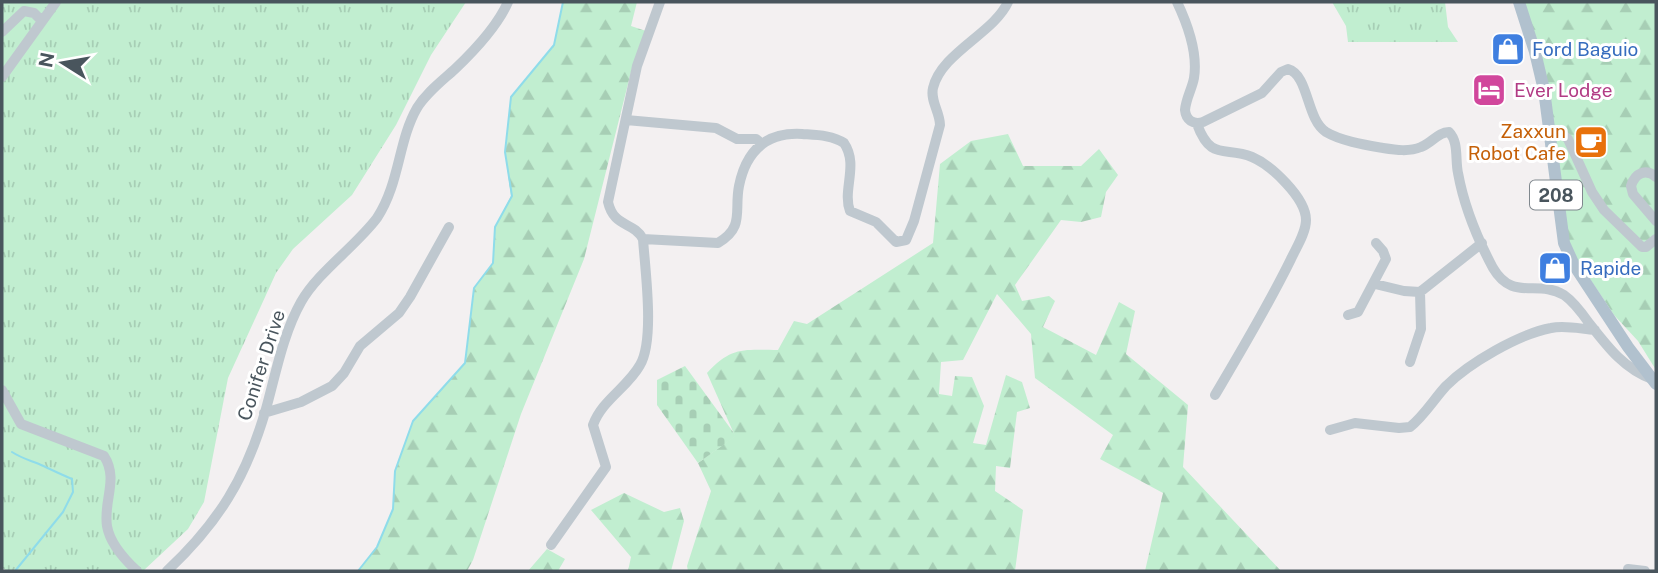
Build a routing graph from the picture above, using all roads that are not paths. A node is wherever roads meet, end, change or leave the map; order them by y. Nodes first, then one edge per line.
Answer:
1 (56, 2) edge
2 (508, 2) edge
3 (660, 2) edge
4 (1007, 2) edge
5 (1177, 2) edge
6 (1519, 2) edge
7 (42, 21) junction
8 (2, 32) edge
9 (2, 77) edge
10 (626, 120) junction
11 (1197, 124) junction
12 (1549, 130) junction
13 (761, 143) junction
14 (1656, 177) edge
15 (1656, 220) edge
16 (449, 227) dead end
17 (643, 239) junction
18 (1656, 239) edge
19 (1376, 243) dead end
20 (1482, 243) junction
21 (1375, 284) junction
22 (1420, 292) junction
23 (1348, 315) dead end
24 (1595, 330) junction
25 (1410, 362) dead end
26 (1654, 382) edge
27 (2, 390) edge
28 (1214, 395) dead end
29 (264, 413) junction
30 (1330, 430) dead end
31 (551, 545) dead end
32 (1628, 569) dead end
33 (137, 571) edge
34 (167, 571) edge
35 (1645, 571) edge

1 - 7 street
2 - 29 street, Conifer Drive
3 - 10 street
4 - 13 street
5 - 11 street
6 - 12 main road, 208
7 - 8 street
7 - 9 street
10 - 13 street
10 - 17 street
11 - 20 street
11 - 28 street
12 - 18 street
12 - 26 main road, 208
13 - 17 street
14 - 15 street
16 - 29 street
17 - 31 street
19 - 21 street
20 - 22 street
20 - 24 street
21 - 22 street
21 - 23 street
22 - 25 street
24 - 26 street
24 - 30 street
27 - 33 street
29 - 34 street, Conifer Drive
32 - 35 street

